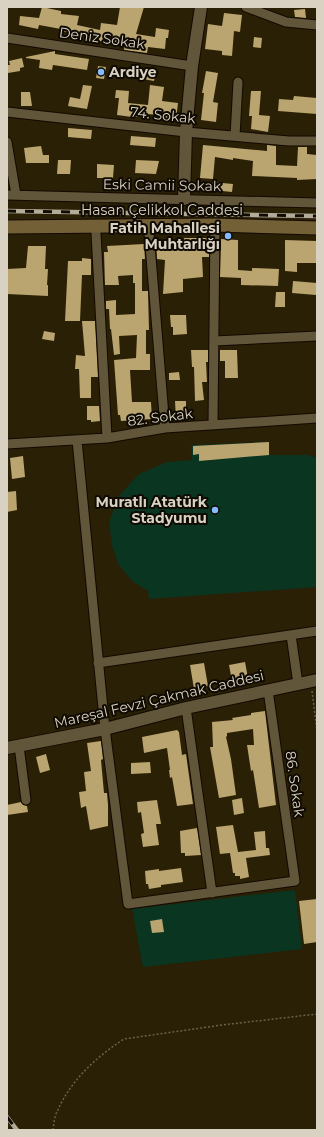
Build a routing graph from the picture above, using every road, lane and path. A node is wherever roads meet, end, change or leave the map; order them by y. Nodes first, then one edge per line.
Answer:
1 (201, 7) edge
2 (246, 7) edge
3 (317, 25) edge
4 (7, 38) edge
5 (192, 66) junction
6 (238, 82) dead end
7 (7, 112) edge
8 (186, 132) junction
9 (235, 136) junction
10 (317, 141) edge
11 (7, 142) edge
12 (12, 195) edge
13 (184, 199) junction
14 (317, 203) edge
15 (150, 226) junction
16 (215, 226) junction
17 (7, 227) edge
18 (317, 228) edge
19 (96, 233) dead end
20 (317, 336) edge
21 (214, 342) junction
22 (317, 418) edge
23 (213, 425) junction
24 (165, 428) junction
25 (107, 438) junction
26 (77, 440) junction
27 (7, 444) edge
28 (317, 631) edge
29 (291, 635) junction
30 (98, 664) junction
31 (308, 682) edge
32 (268, 690) junction
33 (186, 708) junction
34 (104, 729) junction
35 (317, 731) edge
36 (13, 747) edge
37 (26, 800) dead end
38 (212, 893) junction
39 (317, 1014) edge
40 (53, 1130) edge

1 - 5 street
2 - 3 street
4 - 5 street, Deniz Sokak
5 - 8 street
6 - 9 street
7 - 8 street, 74. Sokak
8 - 9 street, 74. Sokak
8 - 13 street
9 - 10 street, 74. Sokak
11 - 12 street
12 - 13 street, Eski Camii Sokak
13 - 14 street, Eski Camii Sokak
15 - 16 main road, Hasan Çelikkol Caddesi
15 - 17 main road, Hasan Çelikkol Caddesi
15 - 24 street
16 - 18 main road, Hasan Çelikkol Caddesi
16 - 21 street
19 - 25 street
20 - 21 street
21 - 23 street
22 - 23 street, 82. Sokak
23 - 24 street, 82. Sokak
24 - 25 street, 82. Sokak
25 - 26 street, 82. Sokak
26 - 27 street, 82. Sokak
26 - 30 street
28 - 29 street
29 - 30 street
29 - 31 street
30 - 34 street
31 - 32 street, Mareşal Fevzi Çakmak Caddesi
31 - 35 path
32 - 33 street, Mareşal Fevzi Çakmak Caddesi
32 - 38 street, 86. Sokak
33 - 34 street, Mareşal Fevzi Çakmak Caddesi
33 - 38 street
34 - 36 street, Mareşal Fevzi Çakmak Caddesi
34 - 38 street
36 - 37 street
39 - 40 path

